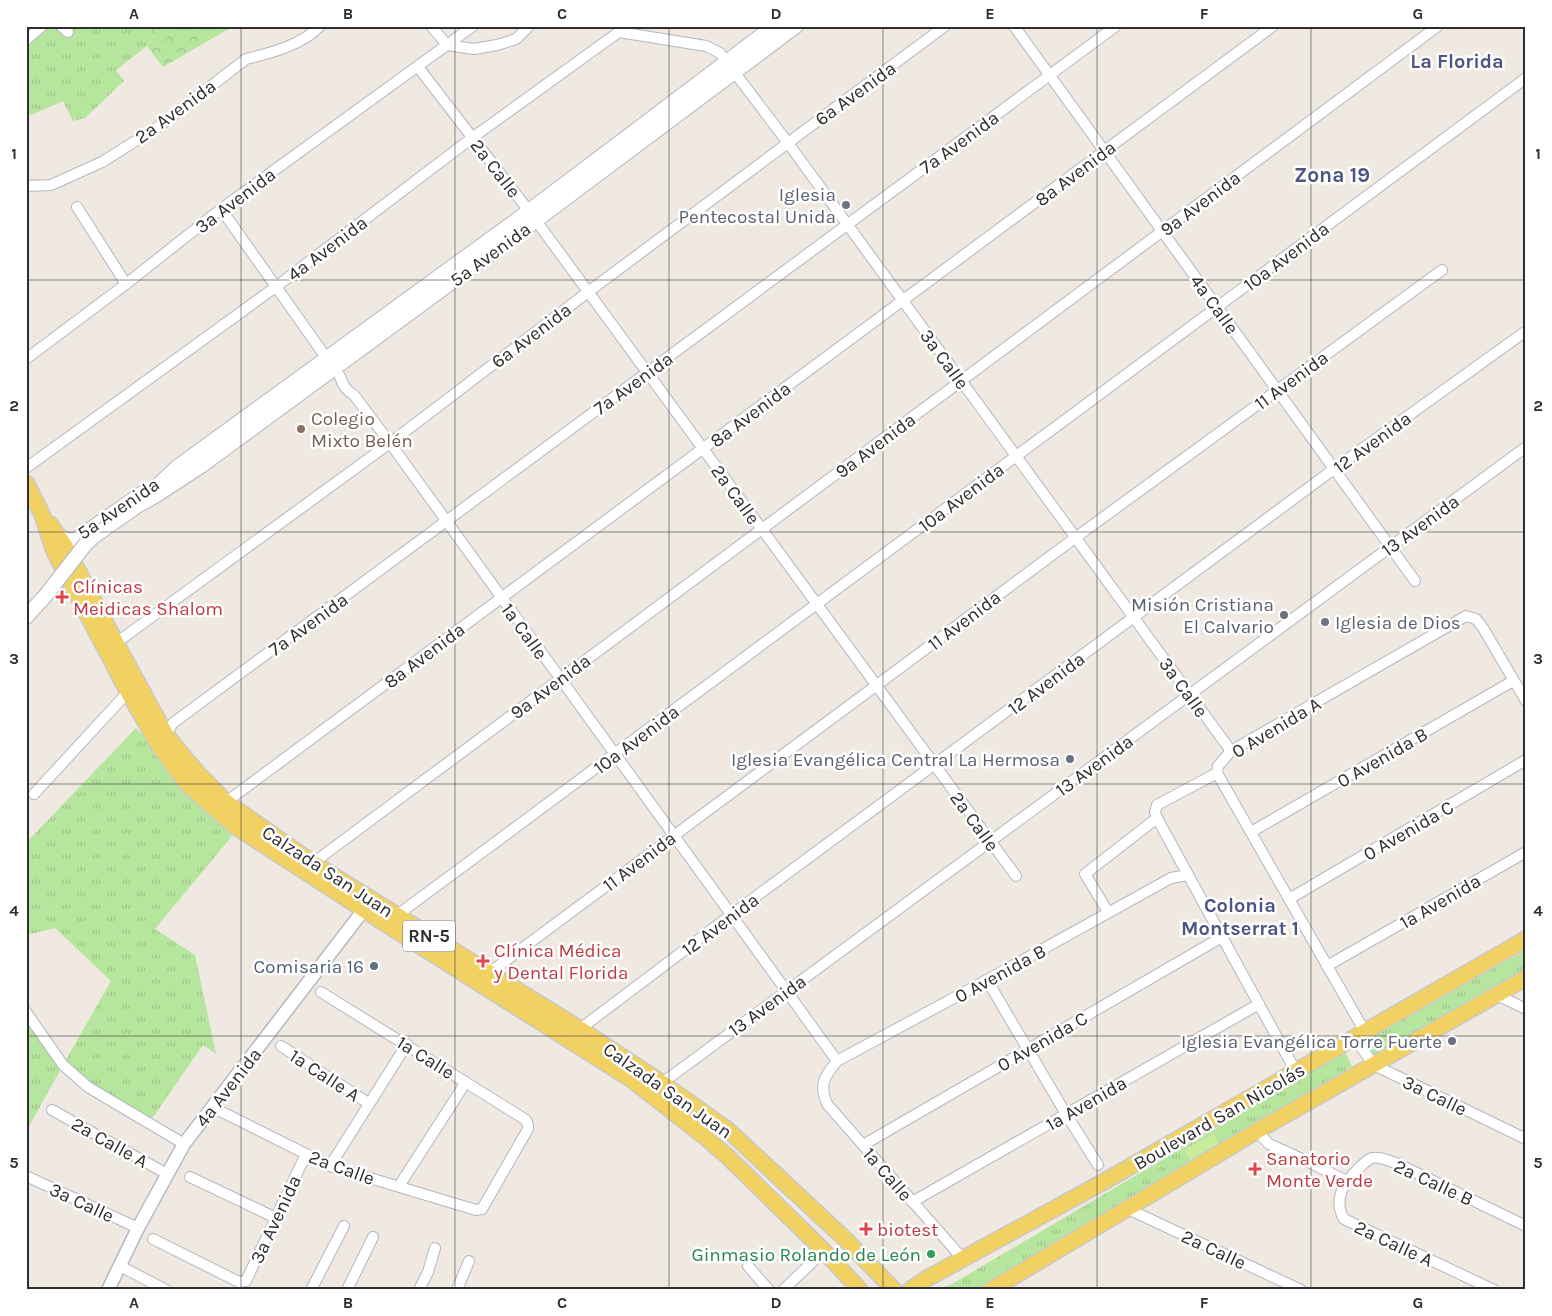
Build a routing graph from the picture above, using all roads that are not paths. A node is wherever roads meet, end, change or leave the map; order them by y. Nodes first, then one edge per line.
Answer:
1 (42, 26) edge
2 (320, 26) edge
3 (431, 26) edge
4 (473, 26) edge
5 (529, 26) edge
6 (774, 26) edge
7 (796, 26) edge
8 (945, 26) edge
9 (1014, 26) edge
10 (1116, 26) edge
11 (1273, 26) edge
12 (1438, 26) edge
13 (623, 29) edge
14 (26, 40) edge
15 (447, 45) junction
16 (731, 66) junction
17 (418, 67) junction
18 (1050, 75) junction
19 (1526, 78) edge
20 (472, 138) junction
21 (788, 143) junction
22 (1104, 151) junction
23 (26, 186) edge
24 (77, 207) dead end
25 (221, 209) junction
26 (532, 216) junction
27 (847, 225) junction
28 (1162, 231) junction
29 (1442, 270) dead end
30 (126, 284) junction
31 (277, 286) junction
32 (588, 292) junction
33 (903, 301) junction
34 (1217, 307) junction
35 (1526, 331) edge
36 (26, 359) edge
37 (334, 368) junction
38 (647, 373) junction
39 (961, 381) junction
40 (1277, 390) junction
41 (390, 443) junction
42 (1526, 447) edge
43 (703, 449) junction
44 (1016, 456) junction
45 (26, 468) edge
46 (1334, 469) junction
47 (180, 474) junction
48 (26, 483) edge
49 (42, 514) junction
50 (446, 521) junction
51 (761, 529) junction
52 (59, 536) junction
53 (1075, 538) junction
54 (1390, 546) junction
55 (77, 567) junction
56 (1415, 581) dead end
57 (502, 598) junction
58 (816, 604) junction
59 (26, 617) edge
60 (1134, 618) junction
61 (116, 644) junction
62 (560, 679) junction
63 (1513, 681) junction
64 (876, 685) junction
65 (128, 692) junction
66 (1189, 694) junction
67 (1526, 701) edge
68 (163, 741) junction
69 (1231, 751) junction
70 (615, 754) junction
71 (1526, 760) edge
72 (934, 765) junction
73 (1217, 773) junction
74 (34, 794) dead end
75 (226, 802) junction
76 (1157, 818) junction
77 (1251, 832) junction
78 (673, 835) junction
79 (990, 841) junction
80 (1526, 852) edge
81 (312, 863) junction
82 (1188, 875) junction
83 (1016, 876) dead end
84 (1289, 899) junction
85 (368, 905) junction
86 (1108, 912) junction
87 (732, 915) junction
88 (394, 922) junction
89 (1222, 937) junction
90 (1526, 939) edge
91 (1327, 966) junction
92 (489, 973) junction
93 (1526, 978) edge
94 (987, 980) junction
95 (786, 991) junction
96 (321, 992) dead end
97 (1497, 995) junction
98 (1259, 1004) junction
99 (1526, 1009) edge
100 (26, 1012) edge
101 (1360, 1035) junction
102 (576, 1036) junction
103 (407, 1044) junction
104 (281, 1046) dead end
105 (1028, 1050) junction
106 (836, 1061) junction
107 (1374, 1065) junction
108 (1296, 1072) junction
109 (466, 1082) junction
110 (662, 1082) junction
111 (368, 1103) junction
112 (212, 1107) junction
113 (52, 1110) dead end
114 (671, 1111) junction
115 (1066, 1114) junction
116 (728, 1130) junction
117 (1256, 1131) junction
118 (1526, 1139) edge
119 (184, 1144) junction
120 (863, 1145) junction
121 (306, 1154) junction
122 (1098, 1165) dead end
123 (330, 1166) junction
124 (167, 1174) junction
125 (26, 1176) edge
126 (190, 1177) dead end
127 (1346, 1181) junction
128 (399, 1186) junction
129 (912, 1202) junction
130 (1126, 1208) junction
131 (479, 1210) joint
132 (276, 1218) junction
133 (344, 1226) dead end
134 (1526, 1226) edge
135 (138, 1228) junction
136 (373, 1237) dead end
137 (154, 1239) dead end
138 (435, 1248) dead end
139 (824, 1251) junction
140 (963, 1259) junction
141 (469, 1261) dead end
142 (120, 1266) junction
143 (748, 1266) dead end
144 (927, 1284) edge
145 (108, 1290) edge
146 (166, 1290) edge
147 (311, 1290) edge
148 (347, 1290) edge
149 (419, 1290) edge
150 (457, 1290) edge
151 (769, 1290) edge
152 (783, 1290) edge
153 (860, 1290) edge
154 (894, 1290) edge
155 (910, 1290) edge
156 (991, 1290) edge
157 (1301, 1290) edge
158 (1494, 1290) edge

1 - 14 street
2 - 23 street, 2a Avenida
3 - 15 street
4 - 15 street
5 - 15 street
6 - 16 main road, 5a Avenida
7 - 16 main road, 5a Avenida
8 - 21 street, 6a Avenida
9 - 18 street, 4a Calle
10 - 18 street, 7a Avenida
11 - 22 street, 8a Avenida
12 - 28 street, 9a Avenida
13 - 16 street, 3a Calle
13 - 20 street, 4a Avenida
15 - 17 street, 3a Avenida
16 - 21 street, 3a Calle
16 - 26 main road, 5a Avenida
17 - 20 street, 2a Calle
17 - 25 street, 3a Avenida
18 - 22 street, 4a Calle
18 - 27 street, 7a Avenida
19 - 34 street, 10a Avenida
20 - 26 street, 2a Calle
20 - 31 street, 4a Avenida
21 - 27 street, 3a Calle
21 - 32 street, 6a Avenida
22 - 28 street, 4a Calle
22 - 33 street, 8a Avenida
24 - 30 street
25 - 30 street, 3a Avenida
25 - 31 street, 1a Calle
26 - 32 street, 2a Calle
26 - 37 main road, 5a Avenida
27 - 33 street, 3a Calle
27 - 38 street, 7a Avenida
28 - 34 street, 4a Calle
28 - 39 street, 9a Avenida
29 - 40 street, 11 Avenida
30 - 36 street, 3a Avenida
31 - 37 street, 1a Calle
31 - 45 street, 4a Avenida
32 - 38 street, 2a Calle
32 - 41 street, 6a Avenida
33 - 39 street, 3a Calle
33 - 43 street, 8a Avenida
34 - 40 street, 4a Calle
34 - 44 street, 10a Avenida
35 - 46 street, 12 Avenida
37 - 41 street, 1a Calle
37 - 47 main road, 5a Avenida
38 - 43 street, 2a Calle
38 - 50 street, 7a Avenida
39 - 44 street, 3a Calle
39 - 51 street, 9a Avenida
40 - 46 street, 4a Calle
40 - 53 street, 11 Avenida
41 - 50 street, 1a Calle
41 - 61 street, 6a Avenida
42 - 54 street, 13 Avenida
43 - 51 street, 2a Calle
43 - 57 street, 8a Avenida
44 - 53 street, 3a Calle
44 - 58 street, 10a Avenida
46 - 54 street, 4a Calle
46 - 60 street, 12 Avenida
47 - 52 main road, 5a Avenida
47 - 55 main road, 5a Avenida
47 - 59 main road, 5a Avenida, bridge
48 - 49 main road, Calzada San Juan / RN-5
49 - 52 main road, Calzada San Juan / RN-5
49 - 65 main road, Calzada San Juan / RN-5
50 - 57 street, 1a Calle
50 - 68 street, 7a Avenida
51 - 58 street, 2a Calle
51 - 62 street, 9a Avenida
52 - 55 main road, Calzada San Juan / RN-5
53 - 60 street, 3a Calle
53 - 64 street, 11 Avenida
54 - 56 street, 4a Calle
54 - 66 street, 13 Avenida
55 - 61 main road, Calzada San Juan / RN-5
57 - 62 street, 1a Calle
57 - 75 street, 8a Avenida
58 - 64 street, 2a Calle
58 - 70 street, 10a Avenida
60 - 66 street, 3a Calle
60 - 72 street, 12 Avenida
61 - 68 main road, Calzada San Juan / RN-5
62 - 70 street, 1a Calle
62 - 81 street, 9a Avenida
63 - 67 street
63 - 69 street, 0 Avenida A
63 - 77 street, 0 Avenida B
64 - 72 street, 2a Calle
64 - 78 street, 11 Avenida
65 - 68 main road, Calzada San Juan / RN-5
65 - 74 street
66 - 69 street, 3a Calle
66 - 79 street, 13 Avenida
68 - 75 main road, Calzada San Juan / RN-5
68 - 85 main road, Calzada San Juan / RN-5
69 - 73 street, 0 Avenida A
70 - 78 street, 1a Calle
70 - 88 street, 10a Avenida
71 - 84 street, 0 Avenida C
72 - 79 street, 2a Calle
72 - 87 street, 12 Avenida
73 - 76 street, 0 Avenida A
73 - 77 street, 3a Calle
75 - 81 main road, Calzada San Juan / RN-5
76 - 82 street
76 - 86 street, 0 Avenida A
77 - 84 street, 3a Calle
78 - 87 street, 1a Calle
78 - 92 street, 11 Avenida
79 - 83 street, 2a Calle
79 - 95 street, 13 Avenida
80 - 91 street, 1a Avenida
81 - 85 main road, Calzada San Juan / RN-5
82 - 86 street, 0 Avenida B
82 - 89 street
84 - 91 street, 3a Calle
85 - 88 main road, Calzada San Juan / RN-5
85 - 112 street, 4a Avenida
86 - 94 street, 0 Avenida B
87 - 95 street, 1a Calle
87 - 102 street, 12 Avenida
88 - 92 main road, Calzada San Juan / RN-5
88 - 102 main road, Calzada San Juan / RN-5
89 - 98 street
89 - 105 street, 0 Avenida C
90 - 101 main road, Boulevard San Nicolás
91 - 101 street, 3a Calle
92 - 102 main road, Calzada San Juan / RN-5
93 - 97 main road, Boulevard San Nicolás
94 - 105 street
94 - 106 street, 0 Avenida B
95 - 106 street, 1a Calle
95 - 110 street, 13 Avenida
96 - 103 street, 1a Calle
97 - 99 street
97 - 107 main road, Boulevard San Nicolás
98 - 108 street
98 - 115 street, 1a Avenida
100 - 119 street
101 - 107 street, 3a Calle
101 - 108 main road, Boulevard San Nicolás
102 - 110 main road, Calzada San Juan / RN-5
102 - 114 main road, Calzada San Juan / RN-5
103 - 109 street, 1a Calle
103 - 111 street
104 - 111 street, 1a Calle A
105 - 115 street
105 - 120 street, 0 Avenida C
106 - 120 street, 1a Calle
107 - 117 main road, Boulevard San Nicolás
107 - 118 street, 3a Calle
108 - 140 main road, Boulevard San Nicolás
109 - 128 street
109 - 131 street, 1a Calle
110 - 116 main road, Calzada San Juan / RN-5
111 - 123 street
112 - 119 street, 4a Avenida
112 - 121 street, 2a Calle
113 - 124 street, 2a Calle A
114 - 116 main road
114 - 139 main road, Calzada San Juan / RN-5
115 - 122 street
115 - 129 street, 1a Avenida
116 - 154 main road, Calzada San Juan / RN-5
117 - 127 street
117 - 130 main road, Boulevard San Nicolás
119 - 124 street, 4a Avenida
120 - 129 street, 1a Calle
121 - 123 street, 2a Calle
121 - 132 street, 3a Avenida
123 - 128 street, 2a Calle
124 - 135 street, 4a Avenida
125 - 135 street, 3a Calle
126 - 132 street
127 - 134 street, 2a Calle B
127 - 158 street, 2a Calle A
128 - 131 street, 2a Calle
129 - 140 street, 1a Calle
130 - 156 main road, Boulevard San Nicolás
130 - 157 street, 2a Calle
132 - 137 street, 3a Avenida
133 - 147 street
135 - 142 street, 4a Avenida
136 - 148 street
138 - 149 street
139 - 152 street
139 - 153 main road, Calzada San Juan / RN-5
140 - 144 main road, Boulevard San Nicolás
141 - 150 street
142 - 145 street, 4a Avenida
142 - 146 street
143 - 151 street
144 - 155 main road, Boulevard San Nicolás

